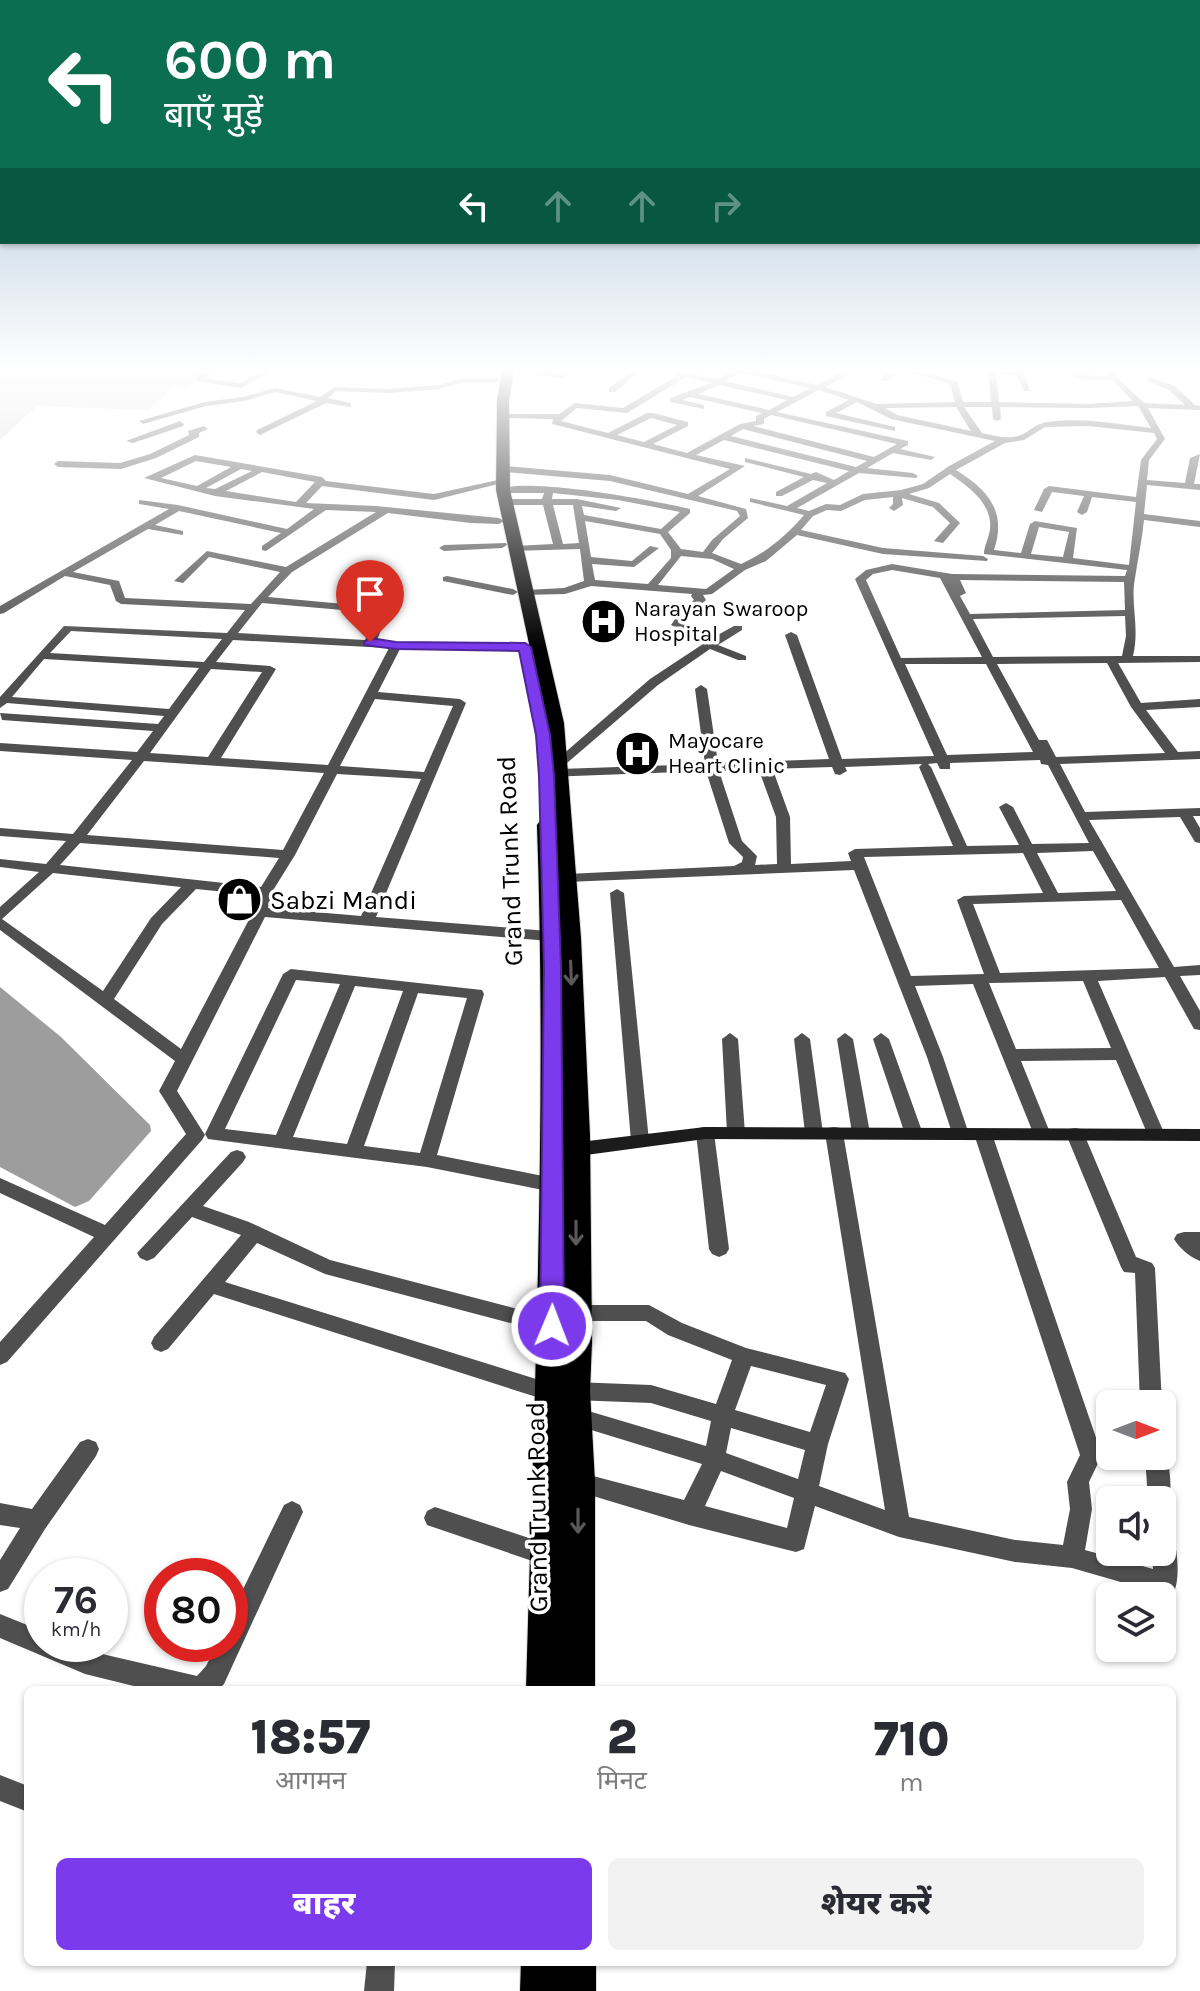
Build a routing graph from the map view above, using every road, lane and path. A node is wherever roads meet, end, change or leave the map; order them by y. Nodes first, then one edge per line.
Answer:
1 (131, 463) edge
2 (184, 463) edge
3 (222, 463) joint
4 (494, 463) edge
5 (503, 463) edge
6 (719, 463) edge
7 (744, 463) edge
8 (759, 463) edge
9 (827, 463) edge
10 (870, 463) edge
11 (881, 463) edge
12 (963, 463) edge
13 (1145, 463) edge
14 (1194, 463) edge
15 (58, 464) dead end
16 (835, 465) junction
17 (239, 466) junction
18 (922, 467) dead end
19 (738, 468) junction
20 (260, 470) junction
21 (857, 470) junction
22 (950, 470) junction
23 (549, 473) junction
24 (913, 476) dead end
25 (812, 477) junction
26 (1143, 482) junction
27 (320, 483) junction
28 (836, 483) junction
29 (181, 485) junction
30 (1194, 487) edge
31 (197, 489) junction
32 (763, 491) dead end
33 (215, 493) junction
34 (897, 493) junction
35 (549, 494) junction
36 (779, 494) dead end
37 (1089, 494) junction
38 (691, 496) junction
39 (629, 498) junction
40 (705, 499) junction
41 (753, 500) junction
42 (1140, 500) junction
43 (142, 502) dead end
44 (577, 502) junction
45 (656, 504) junction
46 (299, 505) junction
47 (325, 506) junction
48 (178, 508) junction
49 (503, 508) junction
50 (616, 508) junction
51 (894, 508) dead end
52 (741, 509) junction
53 (788, 509) junction
54 (386, 510) junction
55 (1039, 510) dead end
56 (687, 511) junction
57 (1082, 512) dead end
58 (810, 514) junction
59 (1138, 516) junction
60 (579, 517) junction
61 (598, 522) junction
62 (1200, 524) edge
63 (146, 526) junction
64 (631, 527) junction
65 (289, 532) junction
66 (663, 532) junction
67 (795, 532) junction
68 (180, 533) dead end
69 (939, 541) dead end
70 (584, 546) junction
71 (266, 548) dead end
72 (444, 548) dead end
73 (559, 548) junction
74 (654, 548) dead end
75 (676, 552) junction
76 (706, 555) junction
77 (985, 556) junction
78 (1025, 556) junction
79 (586, 560) junction
80 (1067, 562) junction
81 (741, 568) junction
82 (288, 570) junction
83 (63, 573) junction
84 (1131, 574) junction
85 (948, 576) junction
86 (980, 578) junction
87 (447, 579) dead end
88 (179, 581) dead end
89 (590, 583) junction
90 (651, 587) junction
91 (700, 591) junction
92 (519, 592) junction
93 (256, 603) junction
94 (0, 611) edge
95 (1130, 613) junction
96 (973, 616) junction
97 (738, 628) dead end
98 (791, 635) dead end
99 (230, 637) junction
100 (367, 643) dead end
101 (712, 644) junction
102 (396, 646) junction
103 (531, 647) junction
104 (43, 656) junction
105 (742, 658) dead end
106 (1127, 659) junction
107 (1200, 659) edge
108 (993, 660) junction
109 (1111, 660) junction
110 (896, 661) junction
111 (210, 664) junction
112 (701, 689) dead end
113 (371, 695) junction
114 (1200, 703) edge
115 (4, 707) edge
116 (1137, 707) junction
117 (170, 713) junction
118 (160, 728) junction
119 (0, 747) edge
120 (1200, 755) edge
121 (140, 756) junction
122 (1174, 756) junction
123 (213, 760) junction
124 (1052, 760) junction
125 (943, 764) junction
126 (839, 767) junction
127 (925, 767) junction
128 (333, 768) junction
129 (712, 771) junction
130 (767, 773) junction
131 (554, 775) junction
132 (429, 776) junction
133 (1006, 807) dead end
134 (1200, 812) edge
135 (1184, 813) junction
136 (1080, 816) junction
137 (0, 832) edge
138 (76, 838) junction
139 (1200, 839) edge
140 (1098, 847) junction
141 (1026, 849) junction
142 (962, 850) junction
143 (288, 855) junction
144 (0, 863) edge
145 (860, 865) junction
146 (784, 868) junction
147 (739, 869) junction
148 (48, 870) junction
149 (626, 875) junction
150 (596, 876) junction
151 (567, 878) junction
152 (193, 883) junction
153 (265, 892) junction
154 (617, 893) junction
155 (1126, 895) junction
156 (1053, 898) junction
157 (260, 912) junction
158 (0, 915) edge
159 (367, 920) junction
160 (0, 923) edge
161 (561, 937) junction
162 (1200, 970) edge
163 (1172, 973) junction
164 (1089, 977) junction
165 (986, 978) junction
166 (350, 980) junction
167 (906, 981) junction
168 (412, 987) junction
169 (105, 1000) junction
170 (1200, 1025) edge
171 (730, 1039) dead end
172 (802, 1039) dead end
173 (845, 1039) dead end
174 (881, 1039) dead end
175 (1122, 1054) junction
176 (1012, 1055) junction
177 (184, 1059) junction
178 (705, 1133) junction
179 (736, 1133) junction
180 (824, 1133) junction
181 (861, 1133) junction
182 (914, 1134) junction
183 (960, 1134) junction
184 (983, 1134) junction
185 (1075, 1134) junction
186 (1042, 1135) junction
187 (1156, 1135) junction
188 (1200, 1135) edge
189 (640, 1141) junction
190 (282, 1142) junction
191 (565, 1150) junction
192 (353, 1151) junction
193 (237, 1157) dead end
194 (427, 1160) junction
195 (0, 1185) edge
196 (553, 1185) junction
197 (189, 1208) junction
198 (254, 1233) junction
199 (109, 1235) junction
200 (1200, 1239) edge
201 (719, 1249) dead end
202 (147, 1253) dead end
203 (1200, 1253) edge
204 (210, 1285) junction
205 (577, 1313) junction
206 (552, 1326) junction
207 (161, 1343) dead end
208 (0, 1356) edge
209 (744, 1356) junction
210 (1150, 1390) edge
211 (562, 1391) junction
212 (723, 1414) junction
213 (575, 1416) junction
214 (817, 1444) junction
215 (88, 1449) dead end
216 (713, 1458) junction
217 (578, 1482) junction
218 (808, 1493) junction
219 (292, 1512) dead end
220 (0, 1514) edge
221 (689, 1514) junction
222 (435, 1518) dead end
223 (37, 1521) junction
224 (899, 1526) junction
225 (547, 1555) junction
226 (1072, 1557) junction
227 (1096, 1564) edge
228 (1103, 1566) edge
229 (1165, 1566) edge
230 (0, 1581) edge
231 (248, 1606) edge
232 (0, 1626) edge
233 (24, 1636) edge
234 (85, 1662) edge
235 (221, 1662) edge
236 (184, 1686) edge
237 (205, 1686) edge
238 (545, 1686) edge
239 (576, 1686) edge
240 (0, 1788) edge
241 (24, 1797) edge
242 (381, 1966) edge
243 (543, 1966) edge
244 (574, 1966) edge
245 (379, 1991) edge
246 (542, 1991) edge
247 (574, 1991) edge

1 - 15 street
2 - 29 street
3 - 17 street
3 - 29 street
4 - 49 highway, Grand Trunk Road
5 - 49 highway, Grand Trunk Road
6 - 19 street
7 - 19 street
8 - 25 street
9 - 16 street
10 - 21 street
11 - 18 street
12 - 22 street
13 - 26 street
14 - 30 street
16 - 21 street
16 - 25 street
17 - 20 street
17 - 31 street
19 - 38 street
20 - 27 street
20 - 33 street
21 - 24 street
21 - 28 street
22 - 34 street
22 - 77 street
23 - 35 street
23 - 38 street
23 - 49 street
25 - 28 street
25 - 36 street
26 - 30 street
26 - 42 street
27 - 46 street
27 - 49 street
28 - 53 street
29 - 31 street
31 - 33 street
32 - 41 street
33 - 46 street
34 - 51 street
34 - 58 street
34 - 69 street
35 - 39 street
35 - 44 street
35 - 49 street
35 - 73 street
37 - 42 street
37 - 55 street
37 - 57 street
38 - 40 street
39 - 45 street
39 - 50 street
40 - 52 street
40 - 56 street
41 - 52 street
41 - 53 street
42 - 59 street
43 - 48 street
44 - 50 street
44 - 60 street
45 - 56 street
45 - 64 street
46 - 47 street
47 - 54 street
47 - 65 street
48 - 63 street
48 - 65 street
49 - 54 street
49 - 72 street
49 - 73 street
49 - 92 highway, Grand Trunk Road
50 - 61 street
52 - 76 street
53 - 58 street
54 - 82 street
56 - 66 street
58 - 67 street
59 - 62 street
59 - 84 street
60 - 61 street
60 - 70 street
61 - 64 street
63 - 68 street
63 - 83 street
64 - 66 street
65 - 71 street
66 - 75 street
67 - 77 street
67 - 81 street
70 - 73 street
70 - 79 street
74 - 79 street
75 - 76 street
75 - 90 street
76 - 81 street
77 - 78 street
77 - 86 street
78 - 80 street
78 - 80 street
79 - 89 street
80 - 84 street
81 - 91 street
82 - 88 street
82 - 93 street
83 - 93 street
83 - 94 street
84 - 86 street
84 - 95 street
85 - 86 street
85 - 96 street
85 - 108 street
85 - 110 street
87 - 92 street
89 - 90 street
89 - 92 street
90 - 91 street
91 - 101 street
92 - 103 highway, Grand Trunk Road
93 - 99 street
93 - 102 street
95 - 96 street
95 - 106 street
96 - 108 street
97 - 101 street
98 - 126 street
99 - 100 street
99 - 104 street
99 - 111 street
101 - 105 street
101 - 131 street
102 - 103 street
102 - 113 street
103 - 131 highway, Grand Trunk Road
104 - 111 street
104 - 115 street
106 - 107 street
106 - 109 street
108 - 109 street
108 - 110 street
108 - 124 street
108 - 125 street
109 - 116 street
110 - 125 street
111 - 117 street
111 - 123 street
112 - 129 street
113 - 128 street
113 - 132 street
114 - 116 street
115 - 117 street
115 - 118 street
116 - 122 street
117 - 118 street
118 - 121 street
119 - 121 street
120 - 122 street
121 - 123 street
121 - 138 street
122 - 124 street
123 - 128 street
124 - 125 street
124 - 136 street
125 - 126 street
125 - 127 street
126 - 127 street
126 - 129 street
126 - 130 street
127 - 142 street
128 - 132 street
128 - 143 street
129 - 130 street
129 - 131 street
129 - 147 street
130 - 146 street
131 - 151 highway, Grand Trunk Road
131 - 161 highway, Grand Trunk Road
132 - 159 street
133 - 141 street
134 - 135 street
135 - 136 street
135 - 139 street
136 - 140 street
137 - 138 street
138 - 143 street
138 - 148 street
140 - 141 street
140 - 155 street
141 - 142 street
141 - 156 street
142 - 145 street
143 - 153 street
144 - 148 street
145 - 146 street
145 - 167 street
146 - 147 street
147 - 149 street
148 - 152 street
148 - 158 street
149 - 150 street
149 - 154 street
150 - 151 street
150 - 154 street
151 - 161 highway, Grand Trunk Road
152 - 153 street
152 - 169 street
153 - 157 street
154 - 189 street
155 - 156 street
155 - 163 street
156 - 165 street
157 - 159 street
157 - 177 street
159 - 161 street
160 - 169 street
161 - 191 highway, Grand Trunk Road
162 - 163 street
163 - 164 street
163 - 170 street
164 - 165 street
164 - 175 street
165 - 167 street
165 - 176 street
166 - 168 street
166 - 190 street
166 - 190 street
167 - 183 street
168 - 192 street
168 - 194 street
169 - 177 street
171 - 179 street
172 - 180 street
173 - 181 street
174 - 182 street
175 - 176 street
175 - 187 street
176 - 186 street
177 - 199 street
178 - 179 street
178 - 189 street
178 - 201 street
179 - 180 street
180 - 181 street
180 - 224 street
181 - 182 street
182 - 183 street
183 - 184 street
184 - 186 street
184 - 226 street
185 - 186 street
185 - 187 street
185 - 210 street
187 - 188 street
189 - 191 street
190 - 192 street
191 - 196 highway, Grand Trunk Road
191 -> 205 highway, Grand Trunk Road
192 - 194 street
193 - 197 street
194 - 196 street
195 - 199 street
196 - 206 highway, Grand Trunk Road
197 - 198 street
197 - 202 street
198 - 204 street
198 - 206 street
199 - 208 street
200 - 203 street
204 - 207 street
204 - 211 street
205 - 209 street
205 - 211 highway, Grand Trunk Road
206 - 211 highway, Grand Trunk Road
209 - 212 street
209 - 214 street
211 - 212 street
211 - 213 highway, Grand Trunk Road
211 - 225 highway, Grand Trunk Road
212 - 214 street
212 - 216 street
213 - 216 street
213 - 217 highway, Grand Trunk Road
214 - 218 street
215 - 223 street
216 - 218 street
216 - 221 street
217 - 221 street
217 -> 239 highway, Grand Trunk Road
218 - 221 street
218 - 224 street
219 - 231 street
220 - 223 street
222 - 225 street
223 - 230 street
224 - 226 street
225 - 238 highway, Grand Trunk Road
226 - 227 street
228 - 229 street
232 - 233 street
234 - 236 street
235 - 237 street
240 - 241 street
242 - 245 street
243 - 246 highway
244 - 247 highway

